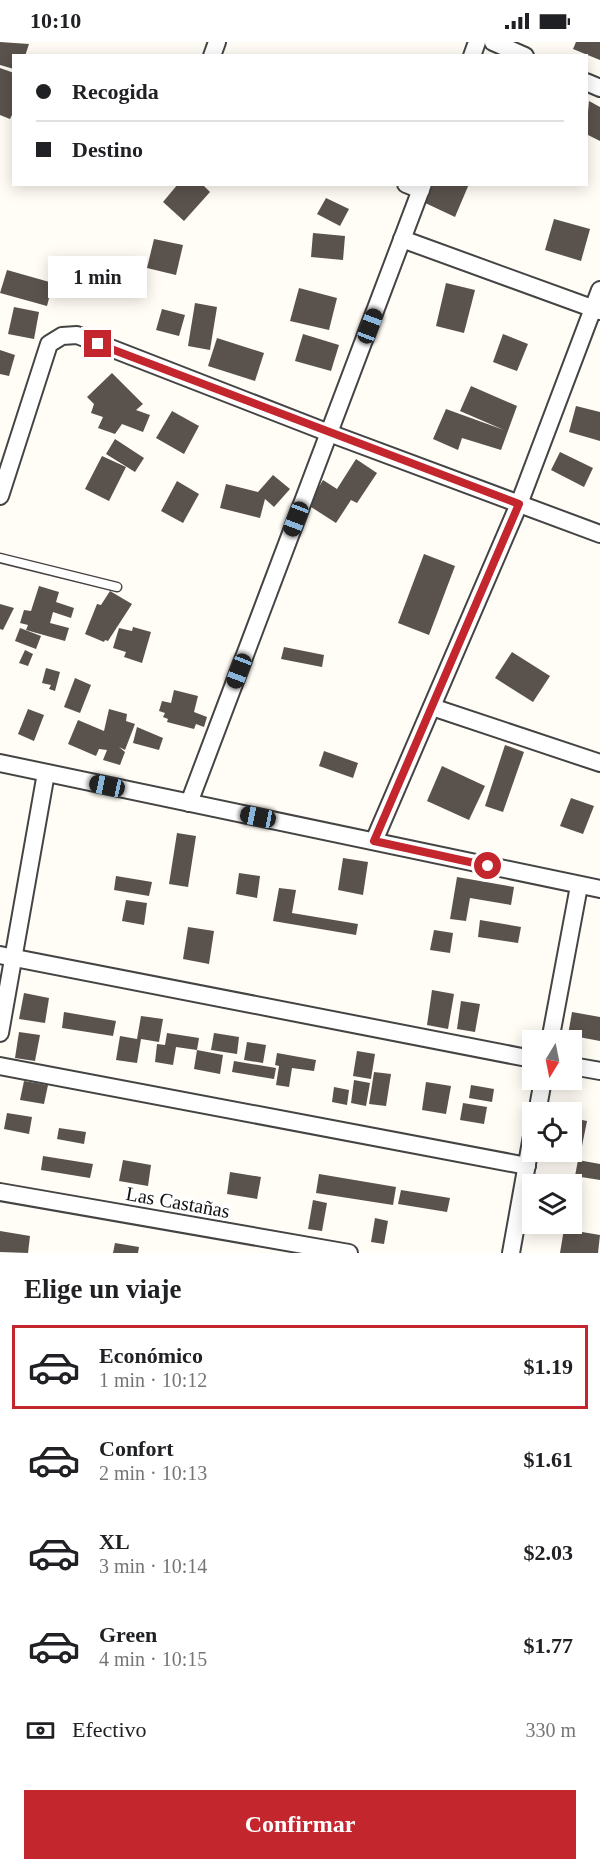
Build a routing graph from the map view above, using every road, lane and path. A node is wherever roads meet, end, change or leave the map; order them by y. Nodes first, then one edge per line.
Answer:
1 (493, 42) edge
2 (520, 54) edge
3 (417, 186) edge
4 (402, 239) junction
5 (600, 290) edge
6 (597, 309) edge
7 (329, 433) junction
8 (7, 455) edge
9 (0, 496) edge
10 (519, 504) junction
11 (600, 534) edge
12 (0, 558) edge
13 (117, 587) dead end
14 (432, 707) junction
15 (600, 762) edge
16 (0, 763) edge
17 (46, 772) junction
18 (189, 803) junction
19 (374, 841) junction
20 (579, 886) junction
21 (600, 889) edge
22 (7, 956) edge
23 (552, 1030) edge
24 (0, 1033) edge
25 (522, 1057) edge
26 (0, 1065) edge
27 (582, 1068) edge
28 (600, 1071) edge
29 (528, 1162) edge
30 (527, 1166) junction
31 (0, 1192) edge
32 (349, 1253) edge
33 (511, 1253) edge

1 - 2 street
3 - 4 street
4 - 6 street
4 - 7 street
5 - 6 street
6 - 10 street
7 - 8 street
7 - 10 street
7 - 18 street
8 - 9 street
10 - 11 street
10 - 14 street
12 - 13 lane
14 - 15 street
14 - 19 street
16 - 17 street
17 - 18 street
17 - 22 street
18 - 19 street
19 - 20 street
20 - 21 street
20 - 23 street
22 - 24 street
22 - 25 street
26 - 30 street
27 - 28 street
29 - 30 street
30 - 33 street
31 - 32 street, Las Castañas

